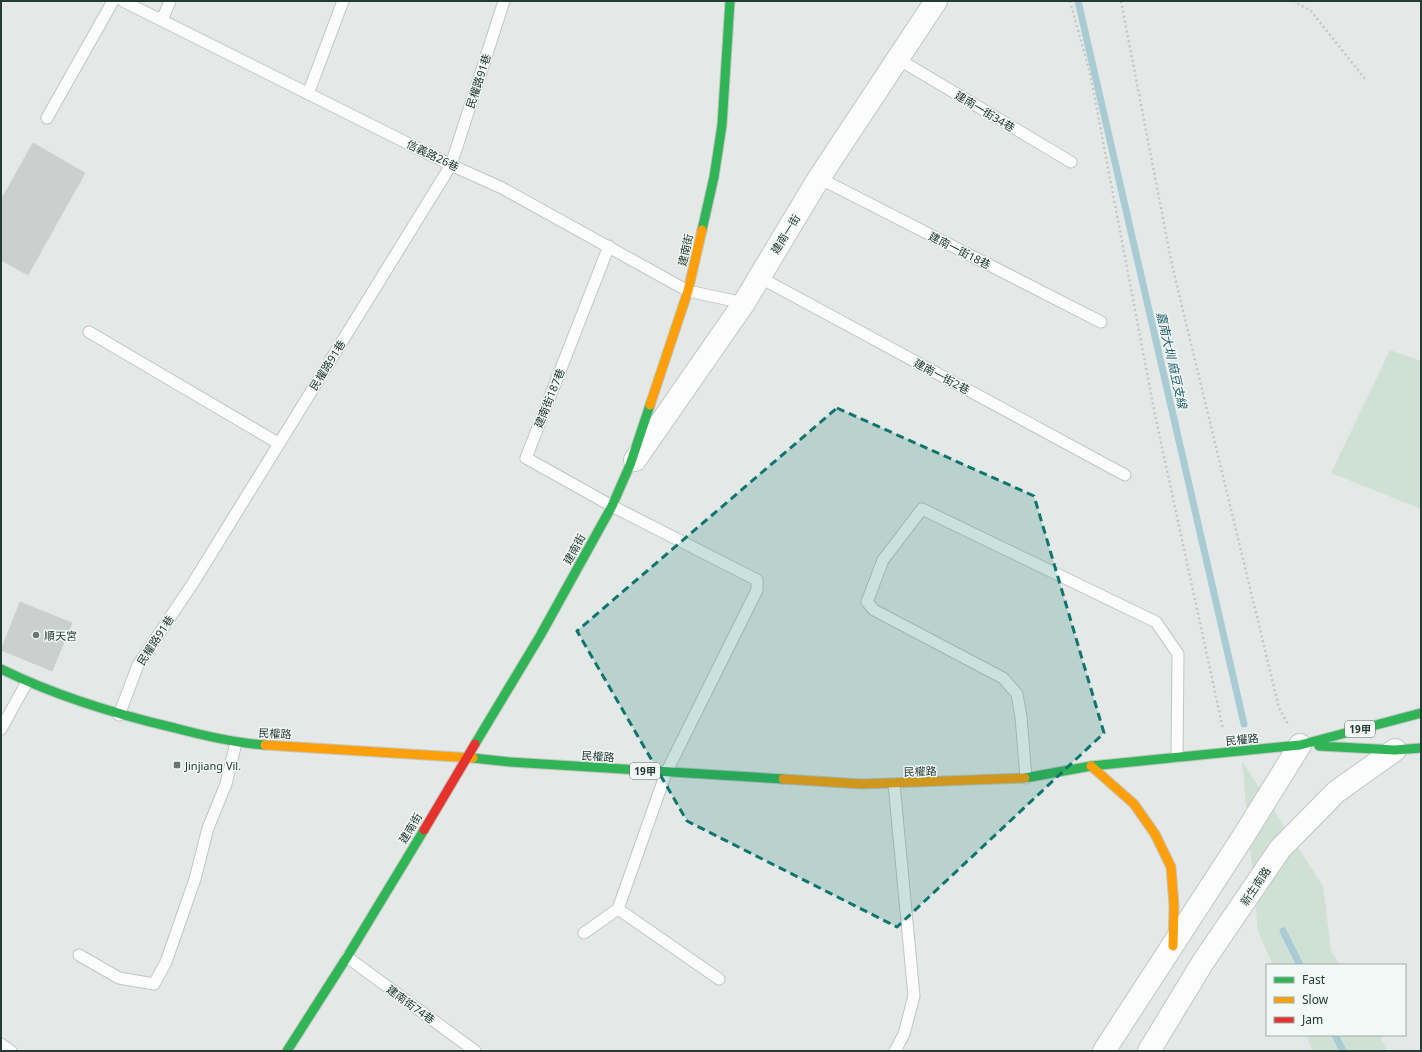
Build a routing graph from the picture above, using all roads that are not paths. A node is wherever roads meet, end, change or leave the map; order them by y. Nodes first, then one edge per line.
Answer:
1 (113, 1) edge
2 (123, 1) edge
3 (170, 1) edge
4 (343, 1) edge
5 (504, 1) edge
6 (730, 1) edge
7 (936, 1) edge
8 (162, 20) junction
9 (898, 59) junction
10 (308, 94) junction
11 (47, 118) dead end
12 (1071, 162) dead end
13 (451, 165) junction
14 (820, 178) junction
15 (609, 246) junction
16 (759, 276) junction
17 (688, 291) junction
18 (744, 303) junction
19 (1101, 322) dead end
20 (89, 332) dead end
21 (278, 443) junction
22 (630, 466) junction
23 (1125, 475) dead end
24 (612, 506) junction
25 (1, 669) edge
26 (27, 682) junction
27 (1421, 713) edge
28 (119, 715) junction
29 (1, 729) edge
30 (236, 743) junction
31 (1300, 745) junction
32 (1421, 748) edge
33 (1394, 750) junction
34 (468, 756) junction
35 (1177, 757) junction
36 (1091, 766) junction
37 (666, 773) junction
38 (1026, 778) junction
39 (894, 784) junction
40 (618, 909) junction
41 (584, 933) dead end
42 (1173, 946) junction
43 (79, 955) dead end
44 (346, 957) junction
45 (719, 979) dead end
46 (1, 1044) edge
47 (11, 1051) edge
48 (287, 1051) edge
49 (475, 1051) edge
50 (895, 1051) edge
51 (1104, 1051) edge
52 (1149, 1051) edge

1 - 11 lane
2 - 8 lane, 信義路26巷
3 - 8 lane
4 - 10 lane
5 - 13 lane, 民權路91巷
6 - 17 main road, 建南街
7 - 9 street, 建南一街
8 - 10 lane, 信義路26巷
9 - 12 lane, 建南一街34巷
9 - 14 street, 建南一街
10 - 13 lane, 信義路26巷
13 - 15 lane, 信義路26巷
13 - 21 lane, 民權路91巷
14 - 16 street, 建南一街
14 - 19 lane, 建南一街18巷
15 - 17 lane, 信義路26巷
15 - 24 lane, 建南街187巷
16 - 18 street, 建南一街
16 - 23 lane, 建南一街2巷
17 - 18 lane, 信義路26巷
17 - 22 main road, 建南街
18 - 22 street, 建南一街
20 - 21 lane
21 - 28 lane, 民權路91巷
22 - 24 main road, 建南街
24 - 34 main road, 建南街
24 - 37 lane
25 - 26 main road, 民權路 / 19甲
26 - 28 main road, 民權路 / 19甲
26 - 29 lane
27 - 31 main road, 19甲
28 - 30 main road, 民權路 / 19甲
30 - 34 main road, 民權路 / 19甲
30 - 43 lane
31 - 33 main road, 19甲
31 - 35 main road, 民權路 / 19甲
31 - 42 street
32 - 33 main road, 19甲
33 - 52 street, 新生南路
34 - 37 main road, 民權路 / 19甲
34 - 44 main road, 建南街
35 - 36 main road, 民權路 / 19甲
35 - 38 lane
36 - 38 main road, 民權路 / 19甲
36 - 42 main road
37 - 39 main road, 民權路 / 19甲
37 - 40 lane
38 - 39 main road, 民權路 / 19甲
39 - 50 lane
40 - 41 lane
40 - 45 lane
42 - 51 street
44 - 48 main road, 建南街
44 - 49 lane, 建南街74巷
46 - 47 lane

